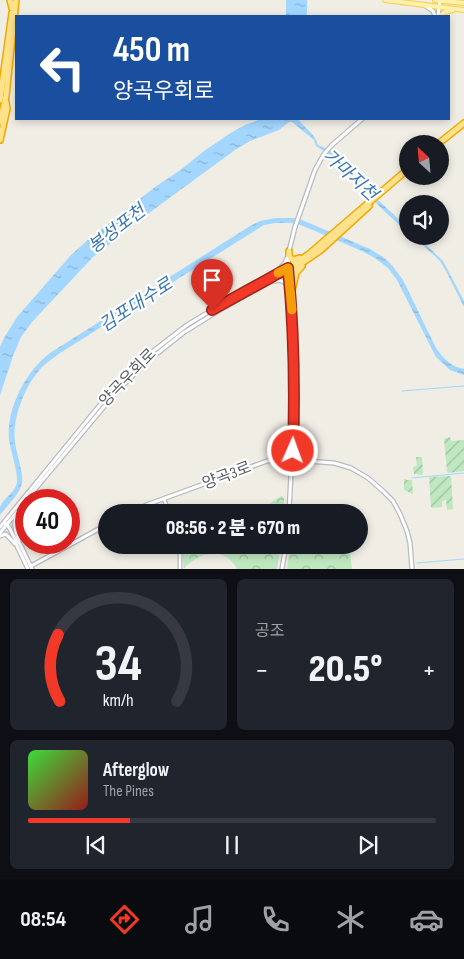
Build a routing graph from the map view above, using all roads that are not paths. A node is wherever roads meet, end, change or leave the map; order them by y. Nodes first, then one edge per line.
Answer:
1 (13, 0) edge
2 (21, 0) edge
3 (385, 0) edge
4 (391, 0) edge
5 (435, 0) edge
6 (440, 1) edge
7 (454, 2) junction
8 (464, 3) edge
9 (424, 5) junction
10 (439, 7) junction
11 (455, 9) junction
12 (14, 10) junction
13 (464, 10) edge
14 (437, 15) edge
15 (438, 15) edge
16 (440, 15) edge
17 (1, 97) edge
18 (361, 120) edge
19 (0, 122) edge
20 (464, 123) edge
21 (464, 126) edge
22 (0, 131) edge
23 (449, 136) edge
24 (449, 137) edge
25 (0, 140) edge
26 (399, 177) edge
27 (399, 180) edge
28 (380, 194) junction
29 (325, 243) junction
30 (321, 250) junction
31 (288, 253) junction
32 (308, 254) junction
33 (288, 270) junction
34 (270, 277) junction
35 (264, 285) junction
36 (291, 295) junction
37 (292, 460) junction
38 (35, 489) edge
39 (164, 499) junction
40 (151, 504) edge
41 (166, 504) edge
42 (289, 504) edge
43 (15, 513) edge
44 (5, 524) junction
45 (0, 527) edge
46 (98, 530) edge
47 (0, 534) edge
48 (15, 539) edge
49 (15, 542) edge
50 (23, 554) edge
51 (180, 554) edge
52 (284, 554) edge
53 (30, 568) edge
54 (180, 569) edge
55 (282, 569) edge
56 (412, 569) edge

1 - 12 highway
2 - 12 highway
3 - 4 main road
4 - 9 main road
5 - 6 main road
6 - 7 main road
6 - 10 street
7 - 8 main road
7 - 11 main road
9 - 10 main road
9 - 14 street
10 - 11 main road
10 - 15 street
11 - 13 main road
11 - 16 main road
12 - 17 highway
17 - 19 highway
17 - 22 highway
17 - 25 highway
18 - 31 street
20 - 23 highway
21 - 24 highway
26 - 28 highway
27 - 28 highway
28 - 29 highway
29 - 30 highway
29 - 32 highway
30 - 33 highway
30 - 36 highway
31 - 32 highway
31 - 33 street
31 - 34 street
32 - 33 highway
33 - 34 street, 양곡우회로
33 - 35 street, 양곡우회로
33 - 36 street
34 - 44 street, 양곡우회로
35 - 36 street
35 - 38 street, 양곡우회로
36 - 37 street
37 - 39 street, 양곡3로
37 - 42 street
37 - 56 street, 양곡3로
39 - 40 street, 양곡3로
39 - 41 street
43 - 44 street, 양곡우회로
44 - 45 street, 양곡우회로
44 - 47 street, 양곡우회로
44 - 48 street
46 - 53 street
47 - 49 street
50 - 53 street
51 - 54 street
52 - 55 street

